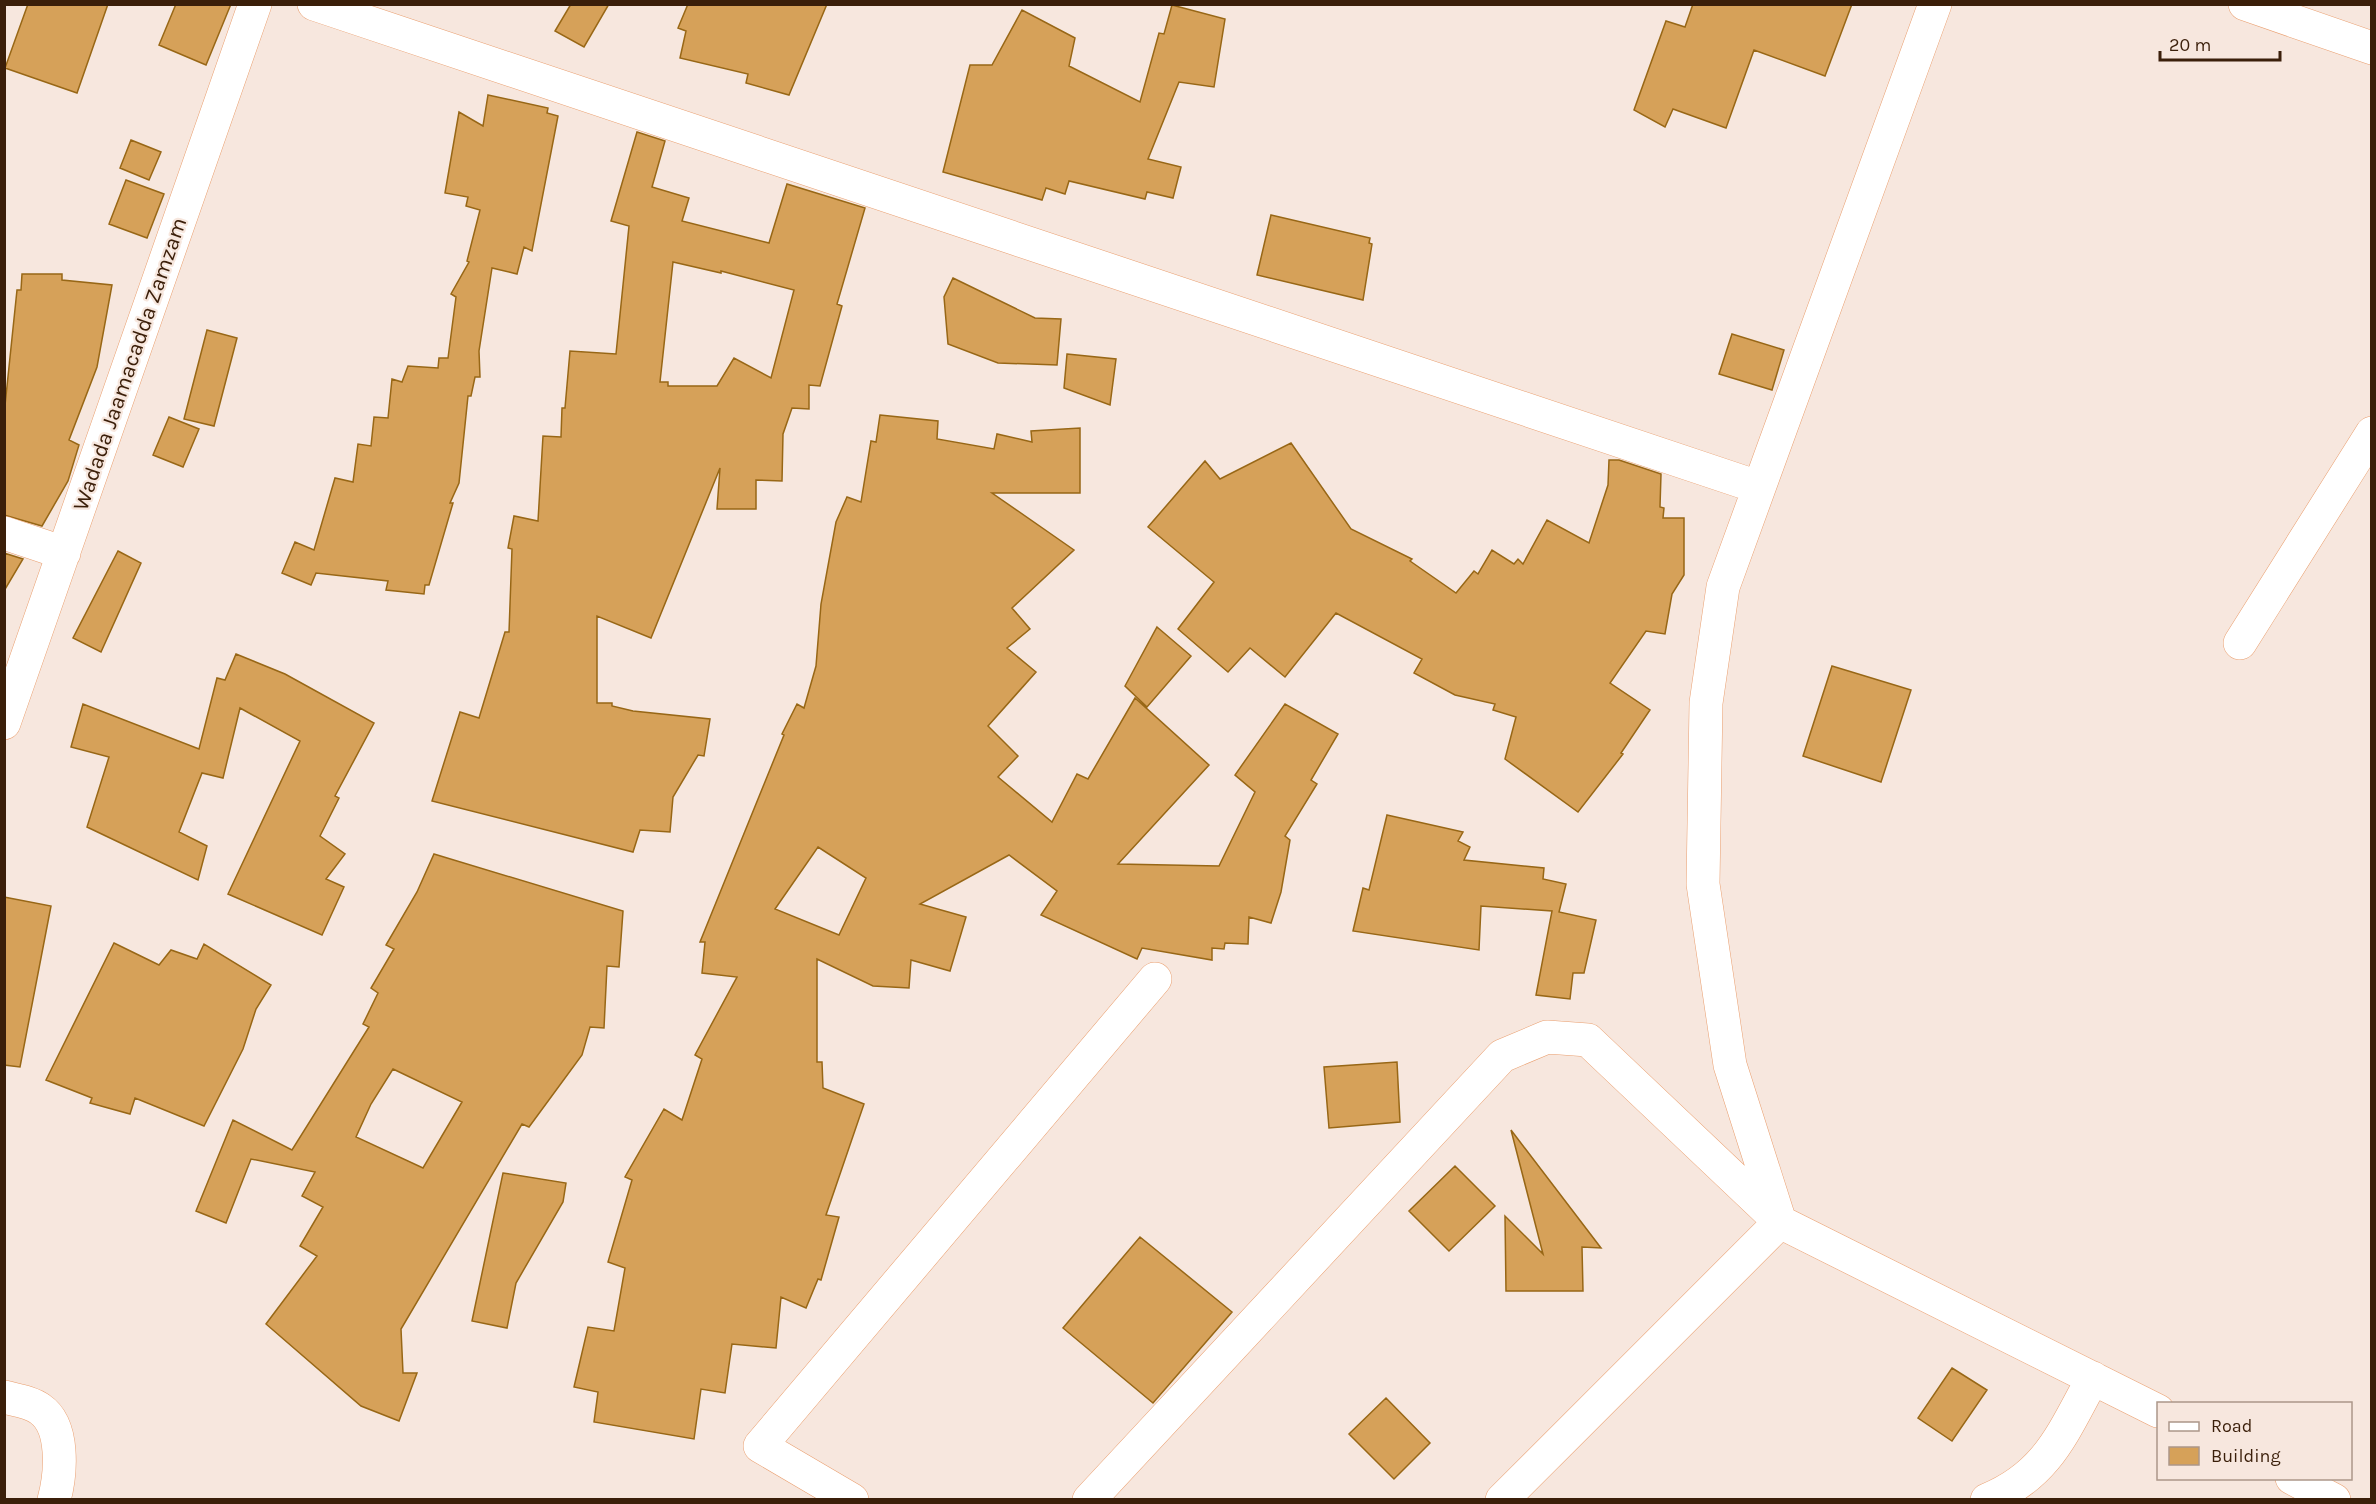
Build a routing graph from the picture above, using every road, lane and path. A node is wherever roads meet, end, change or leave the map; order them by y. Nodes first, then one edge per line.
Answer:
1 (255, 4) edge
2 (314, 4) edge
3 (1935, 4) edge
4 (2245, 4) edge
5 (2372, 48) edge
6 (2372, 433) edge
7 (1758, 487) junction
8 (4, 533) edge
9 (64, 553) junction
10 (2240, 643) dead end
11 (7, 709) edge
12 (1155, 979) dead end
13 (1780, 1222) junction
14 (2093, 1378) junction
15 (4, 1397) edge
16 (2157, 1410) edge
17 (2294, 1480) edge
18 (54, 1500) edge
19 (852, 1500) edge
20 (1089, 1500) edge
21 (1502, 1500) edge
22 (1988, 1500) edge
23 (2334, 1500) edge

1 - 9 street, Wadada Jaamacadda Zamzam
2 - 7 street
3 - 7 street
4 - 5 street
6 - 10 street
7 - 13 street
8 - 9 street
9 - 11 street, Wadada Jaamacadda Zamzam
12 - 19 street
13 - 14 street
13 - 20 street
13 - 21 street
14 - 16 street
14 - 22 street
15 - 18 street
17 - 23 street

